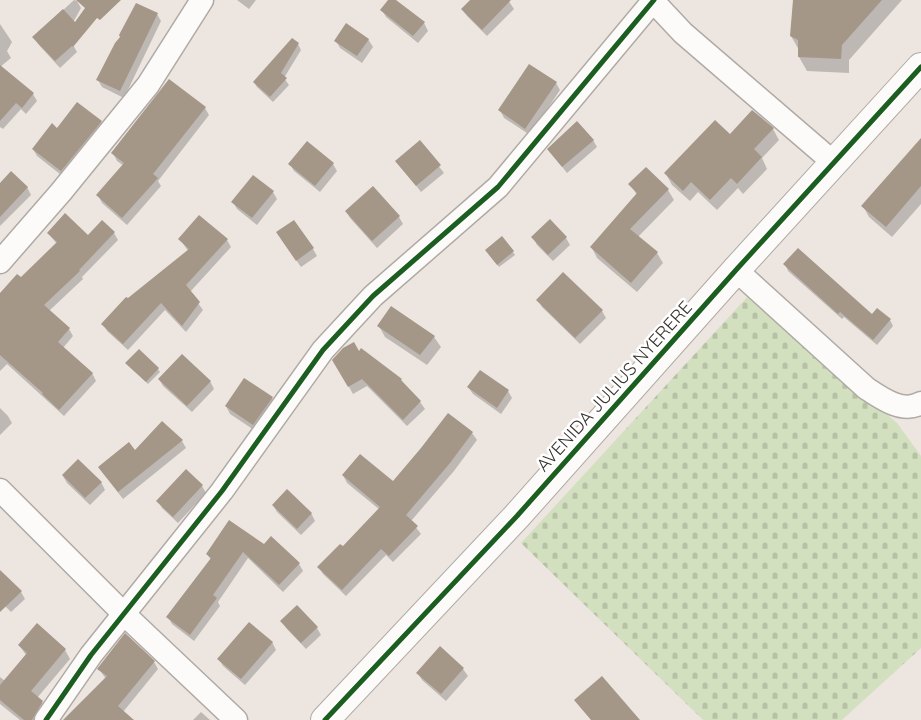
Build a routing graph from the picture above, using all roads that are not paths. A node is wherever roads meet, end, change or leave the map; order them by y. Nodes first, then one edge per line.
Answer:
1 (202, 0) edge
2 (653, 0) edge
3 (921, 67) edge
4 (833, 162) junction
5 (0, 262) edge
6 (736, 270) junction
7 (921, 403) edge
8 (0, 490) edge
9 (124, 614) junction
10 (46, 720) edge
11 (236, 720) edge
12 (325, 720) edge

1 - 5 street
2 - 4 street
2 - 9 street
3 - 4 street, AVENIDA JULIUS NYERERE
4 - 6 street, AVENIDA JULIUS NYERERE
6 - 7 street
6 - 12 street, AVENIDA JULIUS NYERERE
8 - 9 street
9 - 10 street
9 - 11 street

